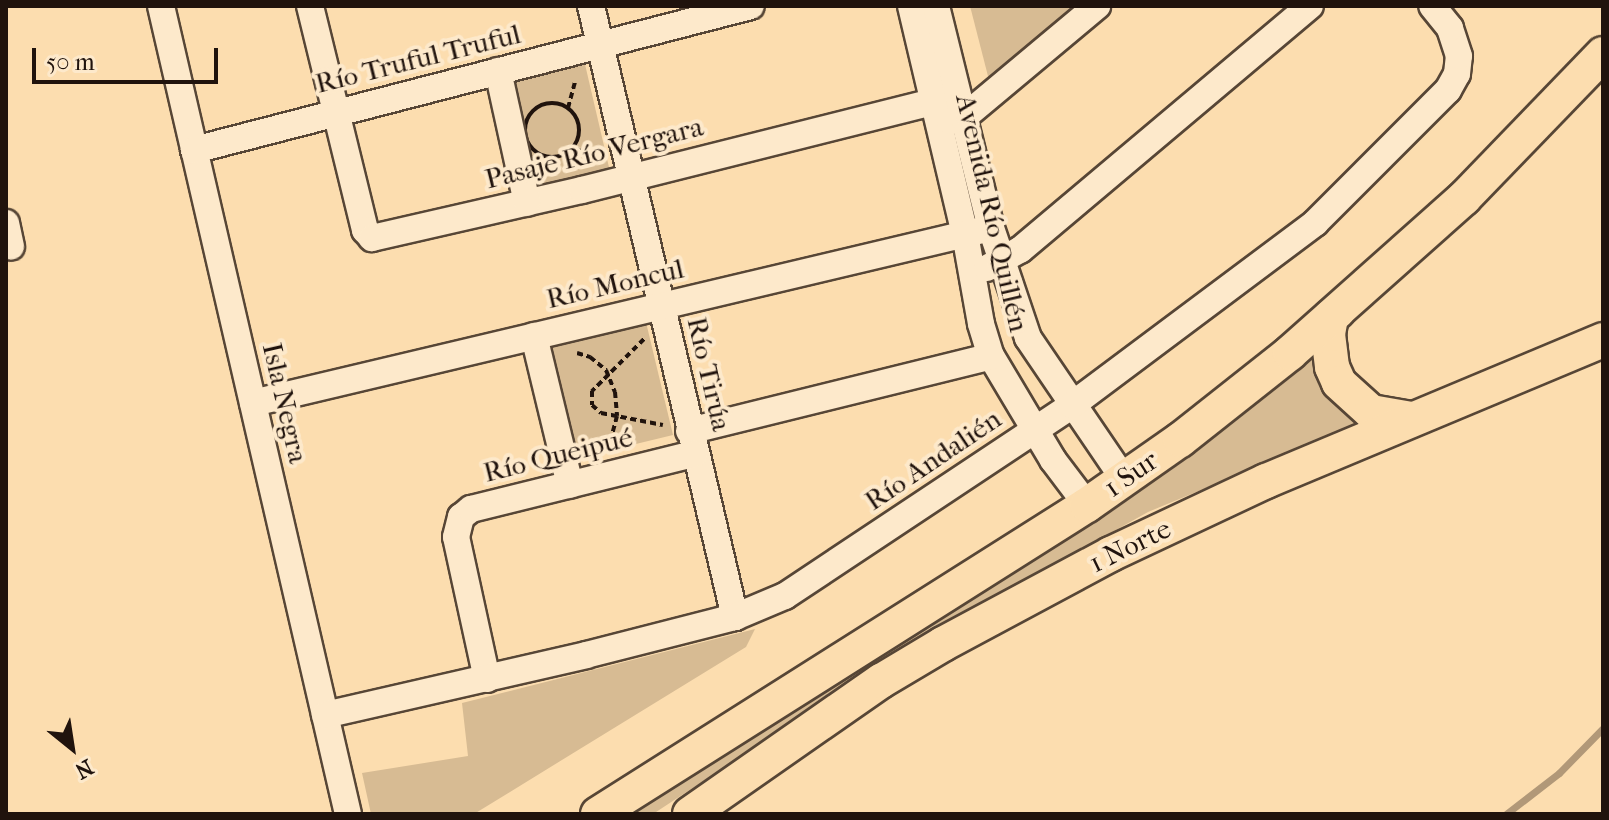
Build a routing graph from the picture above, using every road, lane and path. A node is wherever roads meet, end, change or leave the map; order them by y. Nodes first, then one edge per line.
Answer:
1 (161, 6) edge
2 (310, 6) edge
3 (591, 6) edge
4 (751, 6) edge
5 (911, 6) edge
6 (936, 6) edge
7 (1097, 6) edge
8 (1310, 6) edge
9 (1432, 6) edge
10 (600, 45) junction
11 (1603, 54) edge
12 (498, 71) junction
13 (575, 81) dead end
14 (568, 108) junction
15 (948, 110) junction
16 (335, 113) junction
17 (194, 150) junction
18 (631, 178) junction
19 (527, 203) junction
20 (991, 228) junction
21 (965, 234) junction
22 (1002, 262) junction
23 (971, 274) junction
24 (1338, 311) junction
25 (662, 313) junction
26 (567, 328) junction
27 (534, 336) junction
28 (1603, 340) edge
29 (991, 356) junction
30 (608, 375) junction
31 (253, 403) junction
32 (1072, 405) junction
33 (617, 416) junction
34 (1411, 419) junction
35 (1035, 430) junction
36 (692, 442) junction
37 (605, 476) junction
38 (1124, 479) junction
39 (570, 485) junction
40 (1087, 505) junction
41 (735, 617) junction
42 (487, 679) junction
43 (325, 715) junction
44 (348, 814) edge
45 (598, 814) edge
46 (690, 814) edge

1 - 17 street, Isla Negra
2 - 16 street
3 - 10 street, Río Tirúa
4 - 10 street, Río Truful Truful
5 - 15 street, Avenida Río Quillén
6 - 15 street, Avenida Río Quillén
7 - 15 street
8 - 22 street
9 - 32 street, Río Andalién
10 - 12 street, Río Truful Truful
10 - 18 street, Río Tirúa
11 - 24 main road, 1 Sur
12 - 16 street, Río Truful Truful
12 - 19 street
13 - 14 path
14 - 14 path
15 - 18 street, Pasaje Río Vergara
15 - 20 street, Avenida Río Quillén
15 - 21 street, Avenida Río Quillén
16 - 17 street, Río Truful Truful
16 - 19 street, Pasaje Río Vergara
17 - 31 street, Isla Negra
18 - 19 street, Pasaje Río Vergara
18 - 25 street, Río Tirúa
20 - 21 street, Río Moncul
20 - 22 street, Avenida Río Quillén
21 - 23 street, Avenida Río Quillén
21 - 25 street, Río Moncul
22 - 23 street
22 - 32 street, Avenida Río Quillén
23 - 29 street, Avenida Río Quillén
24 - 34 main road
24 - 38 main road, 1 Sur
25 - 26 street, Río Moncul
25 - 30 path
25 - 36 street, Río Tirúa
26 - 27 street, Río Moncul
26 - 30 path
27 - 31 street, Río Moncul
27 - 39 street
28 - 34 main road, 1 Norte
29 - 35 street, Avenida Río Quillén
29 - 36 street, Río Queipué
30 - 33 path
30 - 33 path
31 - 43 street, Isla Negra
32 - 35 street, Río Andalién
32 - 38 street, Avenida Río Quillén
33 - 36 path
33 - 37 path
34 - 46 main road, 1 Norte
35 - 40 street, Avenida Río Quillén
35 - 41 street, Río Andalién
36 - 37 street, Río Queipué
36 - 41 street, Río Tirúa
37 - 39 street, Río Queipué
38 - 40 main road, 1 Sur
39 - 42 street, Río Queipué
40 - 45 main road, 1 Sur
41 - 42 street, Río Andalién
42 - 43 street, Río Andalién
43 - 44 street, Isla Negra

